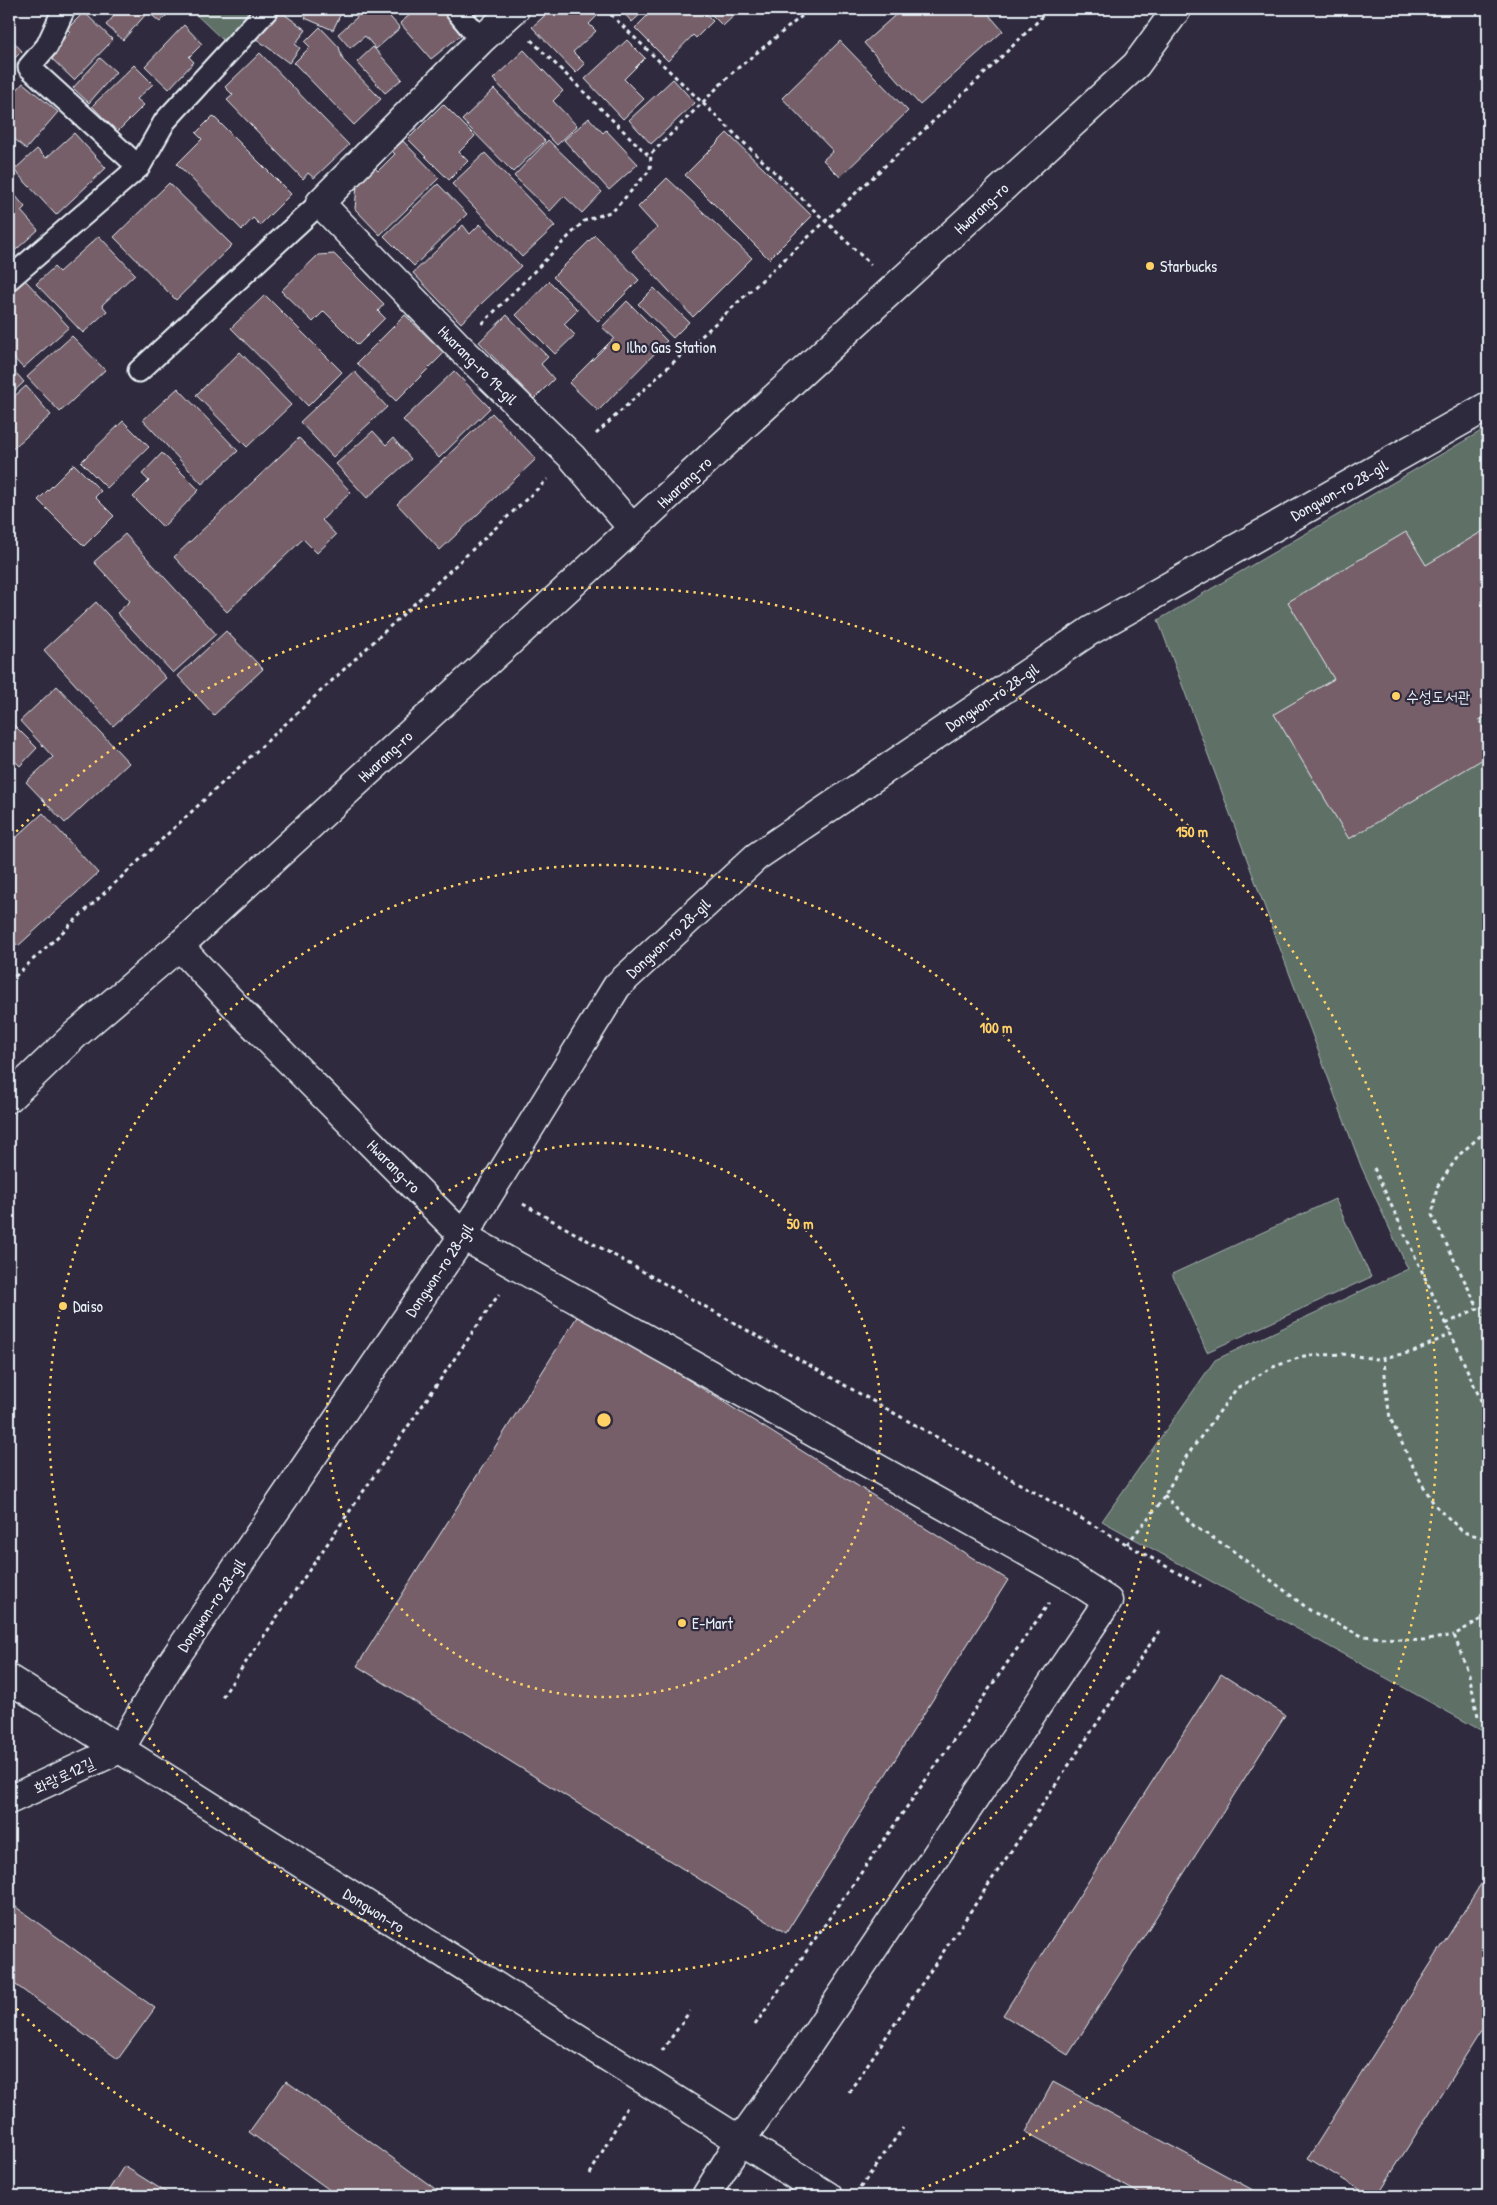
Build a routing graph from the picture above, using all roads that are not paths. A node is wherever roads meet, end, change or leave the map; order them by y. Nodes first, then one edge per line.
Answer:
1 (64, 9) edge
2 (268, 9) edge
3 (455, 9) edge
4 (1176, 9) edge
5 (511, 12) edge
6 (481, 40) junction
7 (139, 167) junction
8 (320, 203) junction
9 (9, 279) edge
10 (139, 371) dead end
11 (1488, 406) edge
12 (633, 529) junction
13 (179, 946) junction
14 (9, 1098) edge
15 (463, 1236) junction
16 (9, 1679) edge
17 (120, 1750) junction
18 (9, 1800) edge
19 (740, 2140) junction
20 (706, 2196) edge
21 (828, 2196) edge

1 - 7 lane
2 - 7 lane
3 - 6 lane
4 - 12 street, Hwarang-ro
5 - 6 street
6 - 8 street
7 - 9 lane
8 - 10 lane
8 - 12 street, Hwarang-ro 19-gil
11 - 15 street, Dongwon-ro 28-gil
12 - 13 street, Hwarang-ro
13 - 14 street, Hwarang-ro
13 - 15 street, Hwarang-ro
15 - 17 street, Dongwon-ro 28-gil
15 - 19 street, Hwarang-ro
16 - 17 street, Dongwon-ro
17 - 18 street, 화랑로12길
17 - 19 street, Dongwon-ro
19 - 20 street
19 - 21 street, Dongwon-ro

